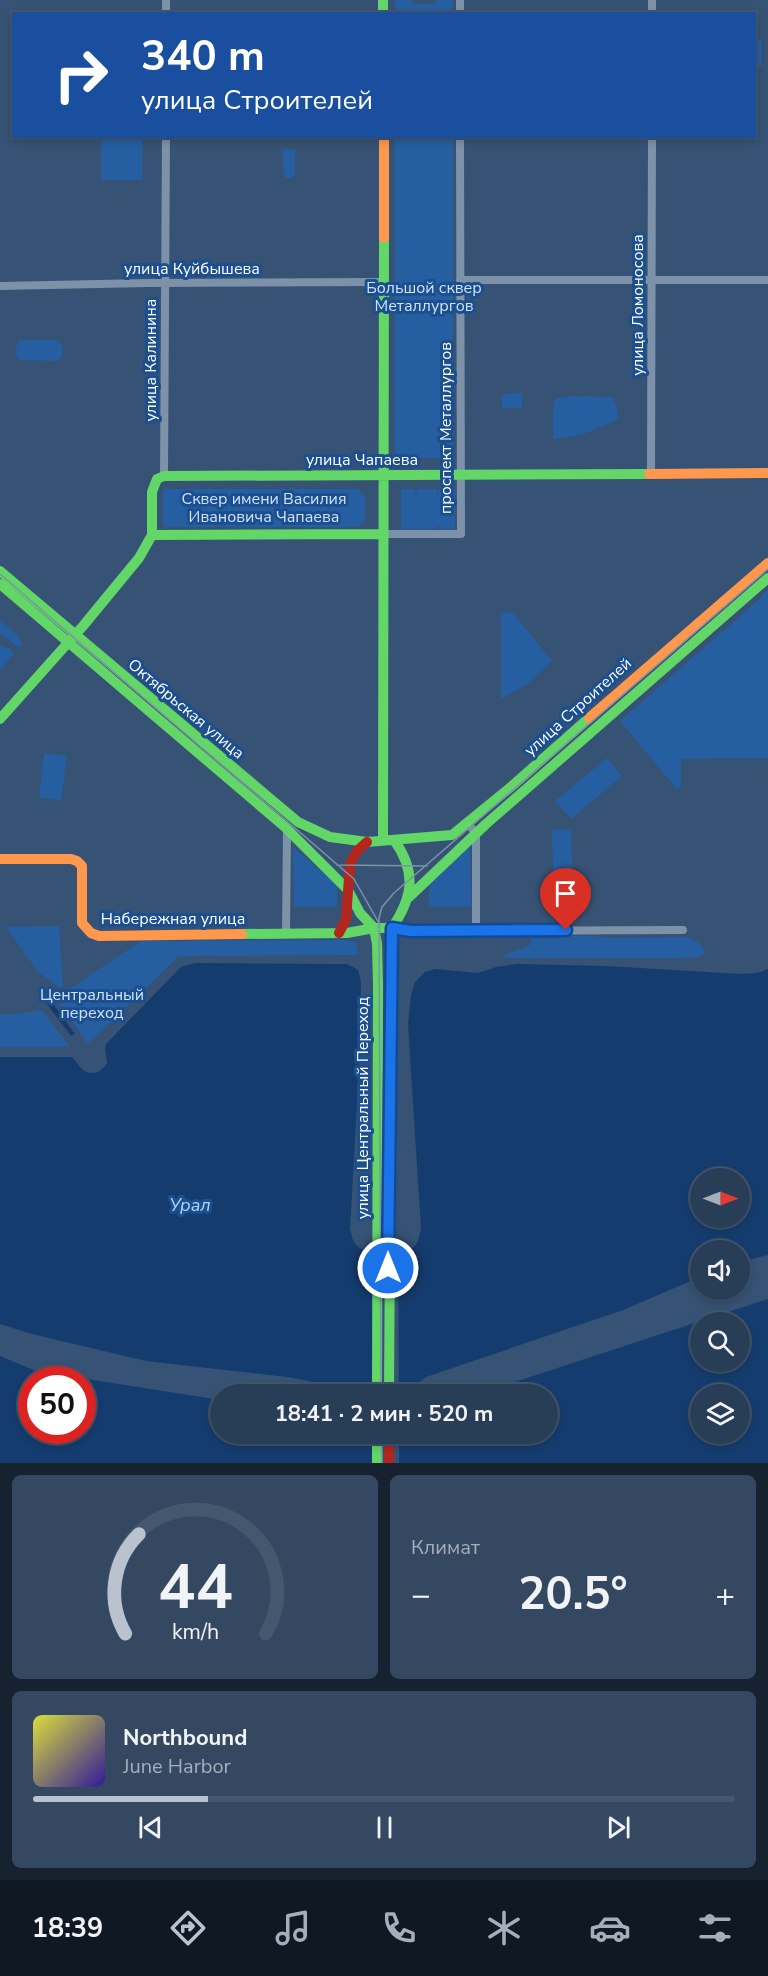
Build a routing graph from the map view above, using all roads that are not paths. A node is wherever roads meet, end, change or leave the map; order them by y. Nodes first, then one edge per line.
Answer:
1 (166, 138) edge
2 (384, 138) edge
3 (460, 138) edge
4 (652, 138) edge
5 (460, 280) junction
6 (652, 280) junction
7 (768, 280) edge
8 (385, 282) junction
9 (165, 283) junction
10 (0, 286) edge
11 (768, 473) edge
12 (651, 474) junction
13 (384, 475) junction
14 (461, 475) junction
15 (164, 476) junction
16 (384, 534) junction
17 (152, 535) junction
18 (768, 563) edge
19 (0, 571) edge
20 (768, 578) edge
21 (0, 584) edge
22 (72, 639) junction
23 (0, 719) edge
24 (467, 822) junction
25 (287, 829) junction
26 (476, 833) junction
27 (388, 840) junction
28 (367, 842) junction
29 (0, 859) edge
30 (348, 890) junction
31 (409, 897) junction
32 (374, 928) junction
33 (392, 928) junction
34 (476, 930) junction
35 (683, 930) dead end
36 (286, 933) junction
37 (339, 933) junction
38 (383, 1247) junction
39 (377, 1384) edge
40 (388, 1384) edge
41 (377, 1444) edge
42 (388, 1444) edge
43 (377, 1463) edge
44 (388, 1463) edge

1 - 9 street, улица Калинина
2 - 8 main road
3 - 5 street, проспект Металлургов
4 - 6 street, улица Ломоносова
5 - 6 street
5 - 14 street, проспект Металлургов
6 - 7 street
6 - 12 street, улица Ломоносова
8 - 9 street, улица Куйбышева
8 - 13 main road
9 - 10 street, улица Куйбышева
9 - 15 street, улица Калинина
11 - 12 main road, улица Чапаева
12 - 14 main road, улица Чапаева
13 - 14 main road, улица Чапаева
13 - 15 main road, улица Чапаева
13 - 16 main road
14 - 16 street, проспект Металлургов
15 - 17 main road
16 - 17 main road
16 - 27 main road
17 - 22 main road
18 - 24 main road, улица Строителей
19 - 22 main road, Октябрьская улица
20 - 26 main road, улица Строителей
21 - 22 main road, Октябрьская улица
22 - 23 main road
22 - 25 main road, Октябрьская улица
22 - 28 main road, Октябрьская улица
24 - 26 street
24 - 27 main road, улица Строителей
25 - 30 main road, Октябрьская улица
25 - 36 street
26 - 31 main road, улица Строителей
26 - 34 street
27 - 28 main road
27 - 31 main road
28 - 30 main road
29 - 36 main road, Набережная улица
30 - 32 main road
30 - 37 main road
31 - 33 main road
32 - 33 main road
32 - 37 main road, Набережная улица
32 - 38 main road, улица Центральный Переход
33 - 34 street
33 - 38 main road, улица Центральный Переход
34 - 35 street
36 - 37 main road, Набережная улица
38 - 39 main road, улица Центральный Переход
38 - 40 main road, улица Центральный Переход
41 - 43 main road
42 - 44 main road

